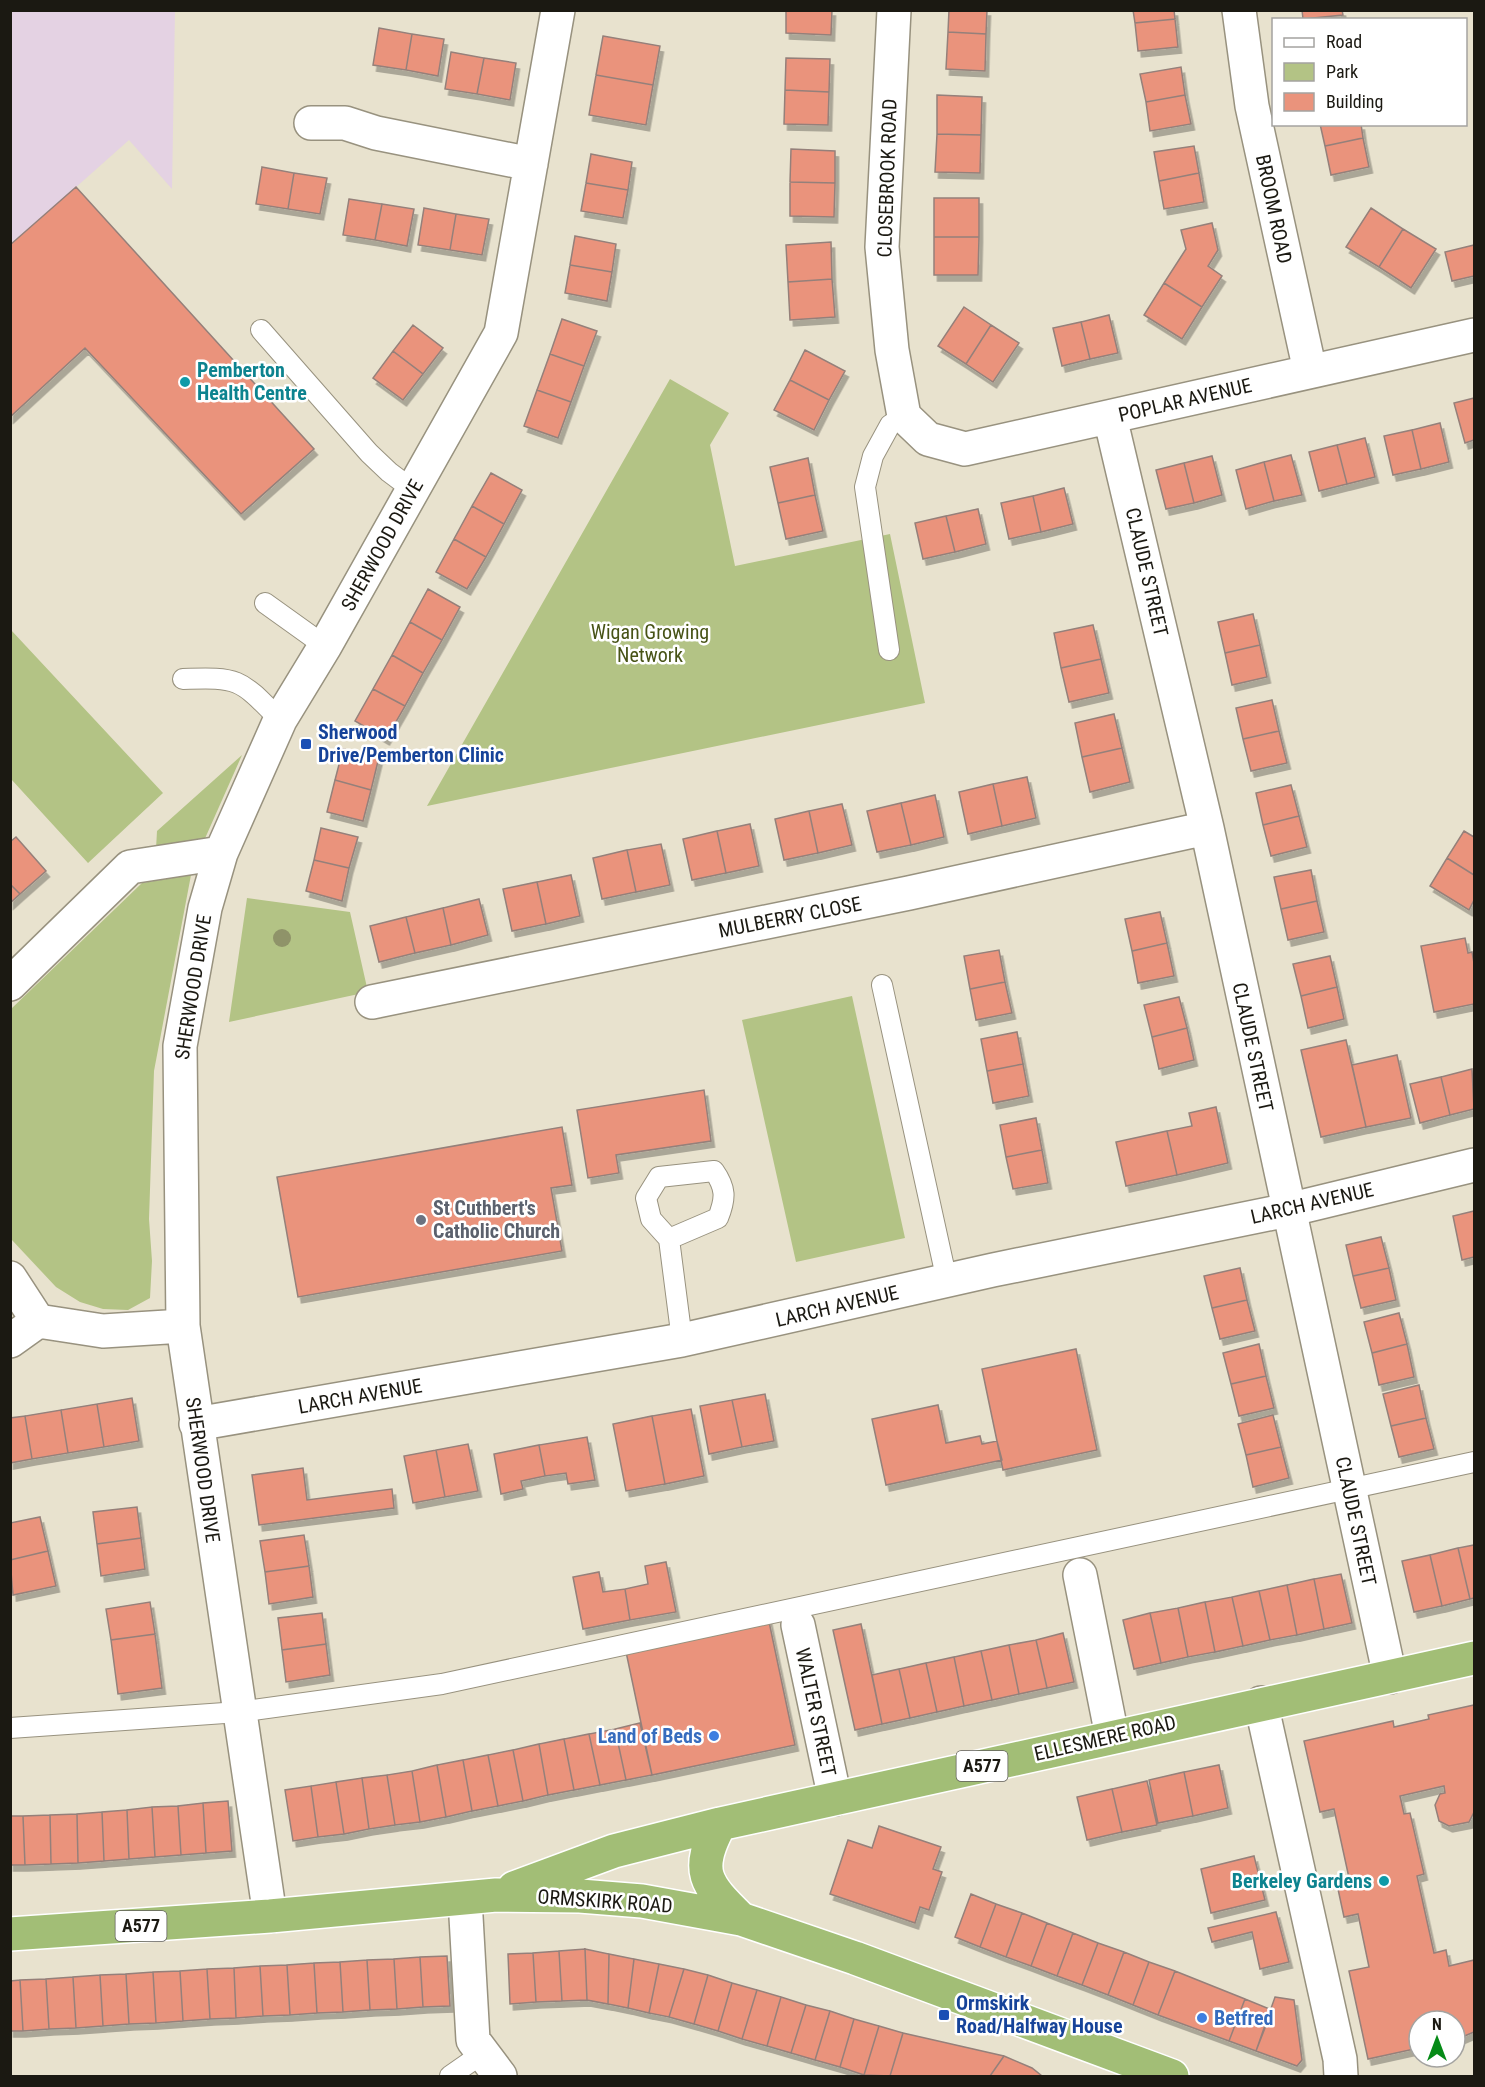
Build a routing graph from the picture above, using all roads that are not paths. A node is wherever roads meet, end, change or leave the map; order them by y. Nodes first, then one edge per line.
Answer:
1 (558, 10) edge
2 (894, 10) edge
3 (1239, 10) edge
4 (311, 123) dead end
5 (531, 164) junction
6 (261, 330) dead end
7 (1474, 335) edge
8 (1310, 371) junction
9 (904, 417) junction
10 (1110, 417) junction
11 (413, 490) junction
12 (265, 603) dead end
13 (326, 646) junction
14 (889, 650) dead end
15 (183, 679) dead end
16 (280, 720) junction
17 (1207, 828) junction
18 (221, 854) junction
19 (10, 984) edge
20 (882, 985) dead end
21 (372, 1002) dead end
22 (1474, 1165) edge
23 (1288, 1210) junction
24 (669, 1239) dead end
25 (10, 1278) edge
26 (946, 1281) junction
27 (38, 1321) junction
28 (183, 1326) junction
29 (682, 1340) junction
30 (10, 1341) edge
31 (196, 1424) junction
32 (1474, 1461) edge
33 (1349, 1489) junction
34 (1080, 1575) dead end
35 (798, 1625) dead end
36 (1474, 1658) edge
37 (1390, 1677) junction
38 (1261, 1703) junction
39 (239, 1712) junction
40 (10, 1728) edge
41 (1112, 1736) junction
42 (835, 1799) junction
43 (720, 1824) junction
44 (480, 1897) junction
45 (270, 1916) junction
46 (741, 1919) junction
47 (10, 1934) edge
48 (491, 2065) edge
49 (1156, 2074) edge
50 (450, 2076) edge
51 (1341, 2076) edge

1 - 5 street, SHERWOOD DRIVE
2 - 9 street, CLOSEBROOK ROAD
3 - 8 street, BROOM ROAD
4 - 5 street
5 - 11 street, SHERWOOD DRIVE
6 - 11 lane
7 - 8 street, POPLAR AVENUE
8 - 10 street, POPLAR AVENUE
9 - 10 street, POPLAR AVENUE
9 - 14 lane
10 - 17 street, CLAUDE STREET
11 - 13 street, SHERWOOD DRIVE
12 - 13 lane
13 - 16 street, SHERWOOD DRIVE
15 - 16 lane
16 - 18 street, SHERWOOD DRIVE
17 - 21 street, MULBERRY CLOSE
17 - 23 street, CLAUDE STREET
18 - 19 street
18 - 28 street, SHERWOOD DRIVE
20 - 26 lane
22 - 23 street, LARCH AVENUE
23 - 26 street, LARCH AVENUE
23 - 33 street, CLAUDE STREET
24 - 29 lane
25 - 27 street
26 - 29 street, LARCH AVENUE
27 - 28 street
27 - 30 street
28 - 31 street, SHERWOOD DRIVE
29 - 31 street, LARCH AVENUE
31 - 39 street, SHERWOOD DRIVE
32 - 33 lane
33 - 37 street, CLAUDE STREET
33 - 39 lane
34 - 41 street
35 - 42 street, WALTER STREET
36 - 37 highway, ELLESMERE ROAD / A577
37 - 38 highway, ELLESMERE ROAD / A577
38 - 41 highway, ELLESMERE ROAD / A577
38 - 51 street
39 - 40 lane
39 - 45 street, SHERWOOD DRIVE
41 - 42 highway, ELLESMERE ROAD / A577
42 - 43 highway, ELLESMERE ROAD / A577
43 - 44 highway, ELLESMERE ROAD / A577
43 - 46 highway, A577
44 - 45 highway, ORMSKIRK ROAD / A577
44 - 46 highway, ORMSKIRK ROAD / A577
44 - 48 street
45 - 47 highway, ORMSKIRK ROAD / A577
46 - 49 highway, ORMSKIRK ROAD / A577
48 - 50 lane

